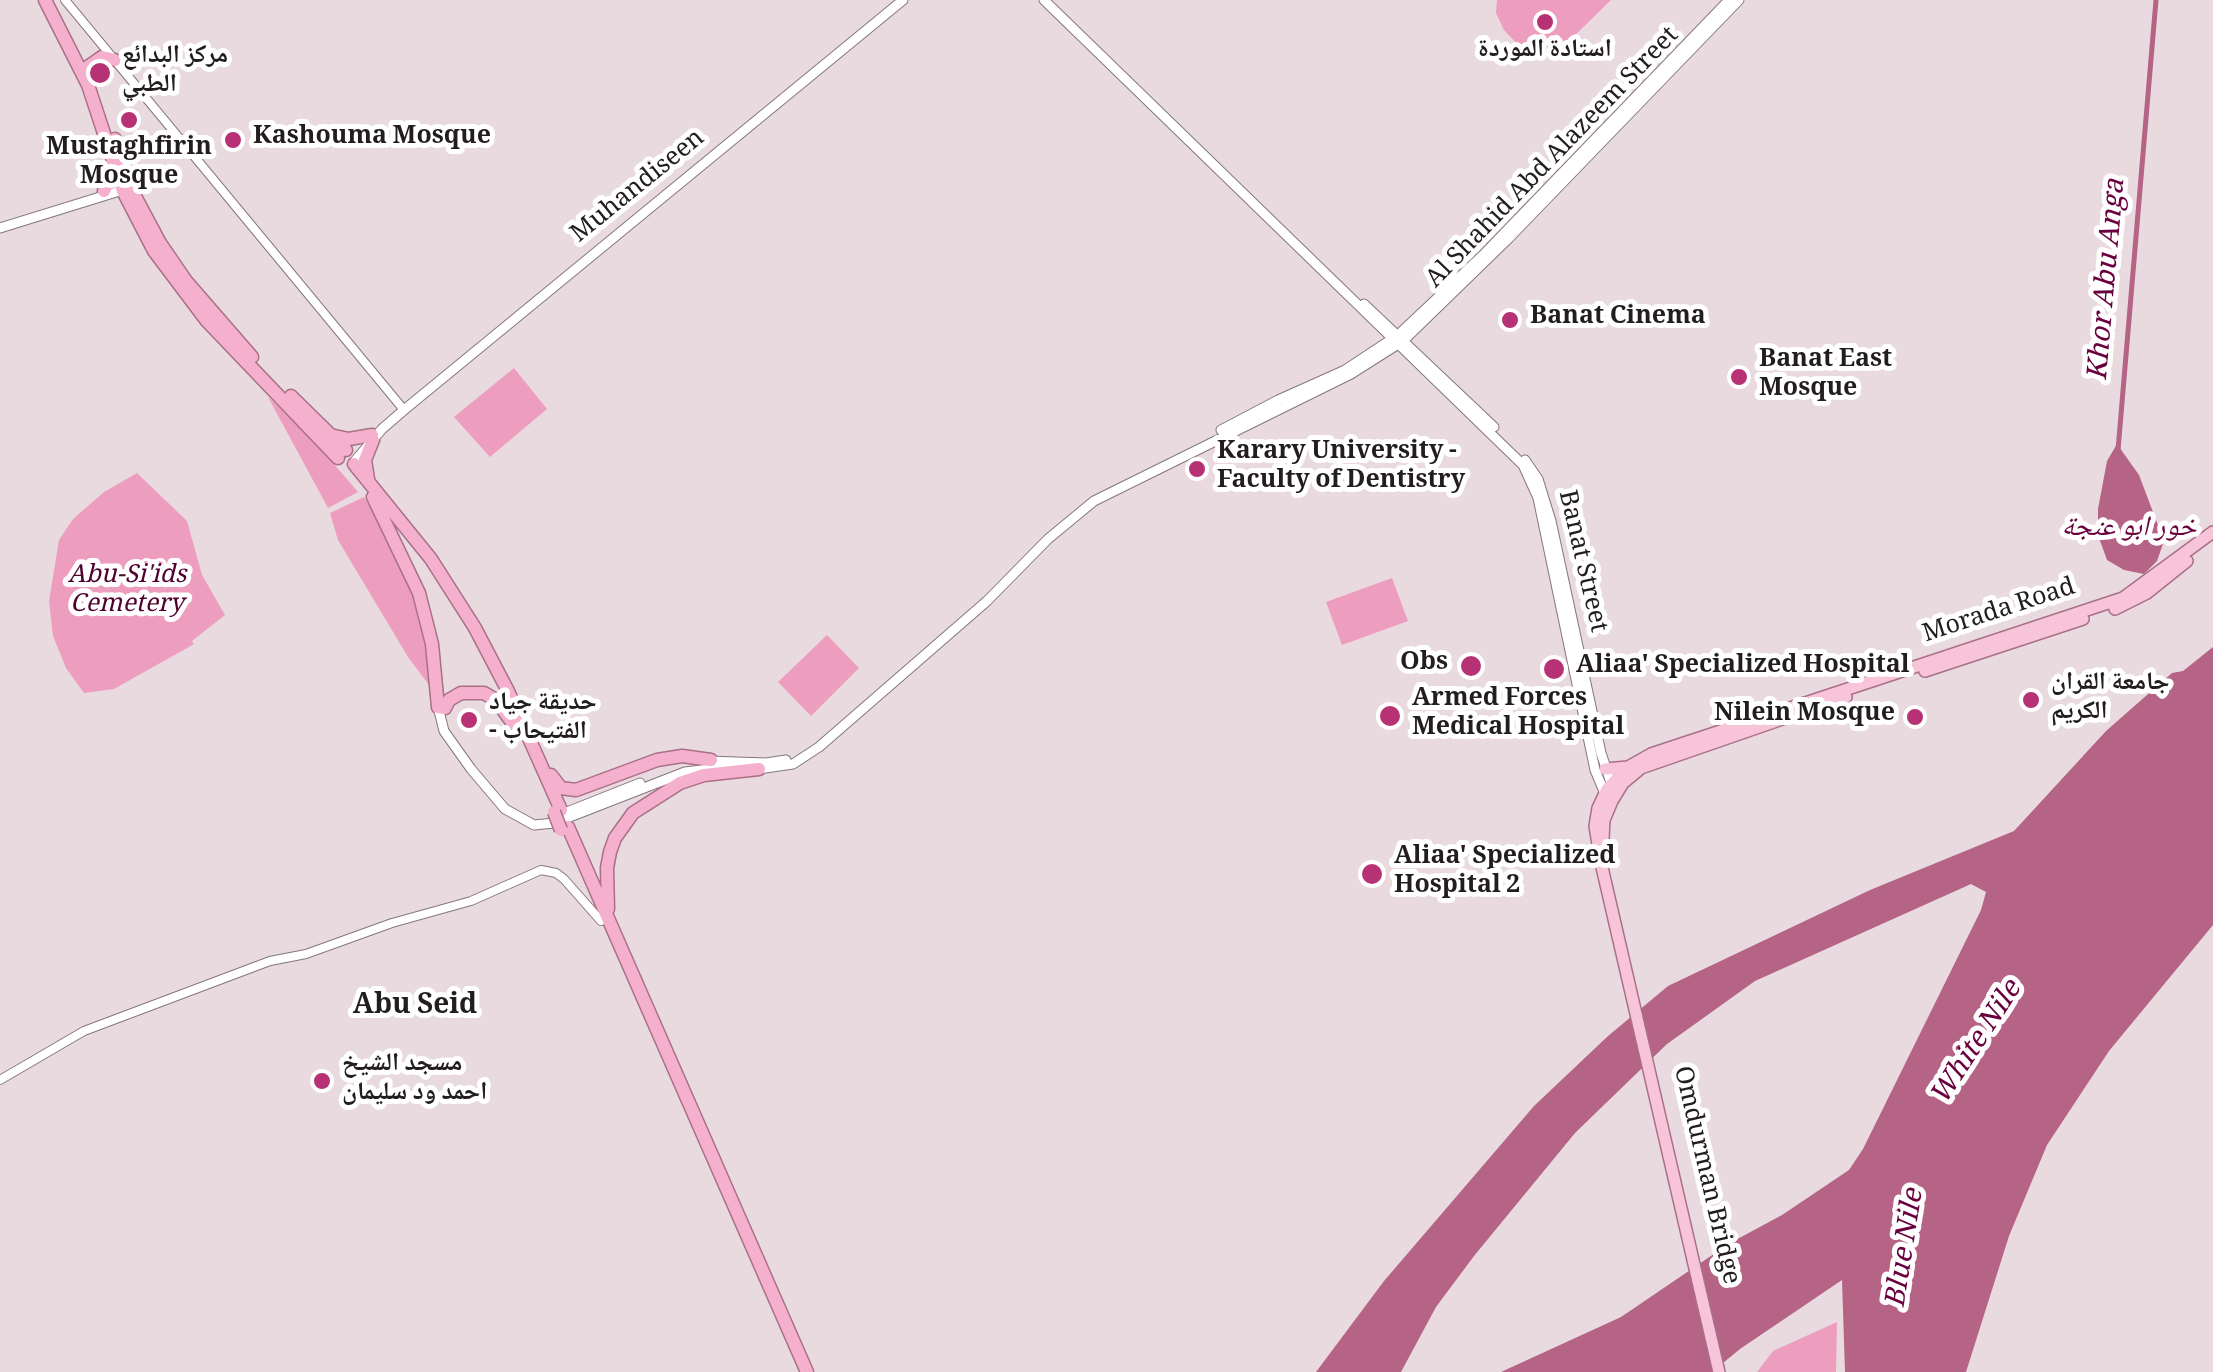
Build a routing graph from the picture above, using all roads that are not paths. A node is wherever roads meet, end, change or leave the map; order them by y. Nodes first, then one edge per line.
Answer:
1 (45, 0) edge
2 (54, 0) edge
3 (64, 0) edge
4 (903, 0) edge
5 (1739, 0) edge
6 (1049, 1) edge
7 (1727, 6) edge
8 (101, 43) junction
9 (115, 60) junction
10 (89, 66) junction
11 (1610, 129) junction
12 (115, 165) junction
13 (127, 186) junction
14 (105, 194) junction
15 (130, 207) junction
16 (0, 226) edge
17 (1377, 321) junction
18 (1412, 322) junction
19 (228, 337) junction
20 (1397, 340) junction
21 (1373, 358) junction
22 (1413, 360) junction
23 (404, 410) junction
24 (329, 434) junction
25 (375, 434) junction
26 (1211, 439) junction
27 (348, 459) junction
28 (369, 482) junction
29 (373, 497) junction
30 (2213, 532) edge
31 (2213, 540) edge
32 (2169, 570) junction
33 (2144, 590) junction
34 (441, 708) junction
35 (519, 732) junction
36 (531, 742) junction
37 (711, 760) junction
38 (1628, 767) junction
39 (760, 769) junction
40 (1605, 769) junction
41 (1611, 793) junction
42 (557, 811) junction
43 (606, 921) junction
44 (0, 1080) edge
45 (798, 1372) edge
46 (807, 1372) edge
47 (1720, 1372) edge

1 - 10 highway
2 - 10 highway
3 - 8 street
4 - 23 main road, Muhandiseen
5 - 7 main road, Al Shahid Abd Alazeem Street
6 - 17 main road
7 - 11 main road, Al Shahid Abd Alazeem Street
8 - 9 street
8 - 10 highway
9 - 10 highway
9 - 23 street
10 - 12 highway
10 - 13 highway
11 - 18 main road, Al Shahid Abd Alazeem Street
11 - 20 main road, Al Shahid Abd Alazeem Street
12 - 13 highway
12 - 14 highway
13 - 14 main road
13 - 15 highway
13 - 19 highway
14 - 15 highway
14 - 16 main road
15 - 19 highway
17 - 18 main road
17 - 20 main road
17 - 21 main road
18 - 20 main road, Al Shahid Abd Alazeem Street
19 - 24 highway
19 - 27 highway
20 - 21 main road
20 - 22 main road, Banat Street
20 - 40 main road, Banat Street
21 - 22 main road
21 - 26 main road
22 - 41 main road, Banat Street
23 - 25 main road, Muhandiseen
24 - 25 highway
24 - 27 highway
25 - 27 main road, Muhandiseen
25 - 28 highway
26 - 37 main road
26 - 39 main road
27 - 28 highway
27 - 29 highway
28 - 36 highway
29 - 34 highway
29 - 35 highway
30 - 32 main road
31 - 32 main road
32 - 33 main road, Morada Road
33 - 38 main road, Morada Road
33 - 41 main road, Morada Road
34 - 35 highway
34 - 37 main road
34 - 39 main road
35 - 42 highway
36 - 37 highway
36 - 42 highway
38 - 40 main road
38 - 41 main road, Morada Road
39 - 43 highway
40 - 41 main road, Banat Street
41 - 47 main road, Omdurman Bridge
42 - 43 highway, bridge
43 - 44 street
43 - 45 highway
43 - 46 highway

